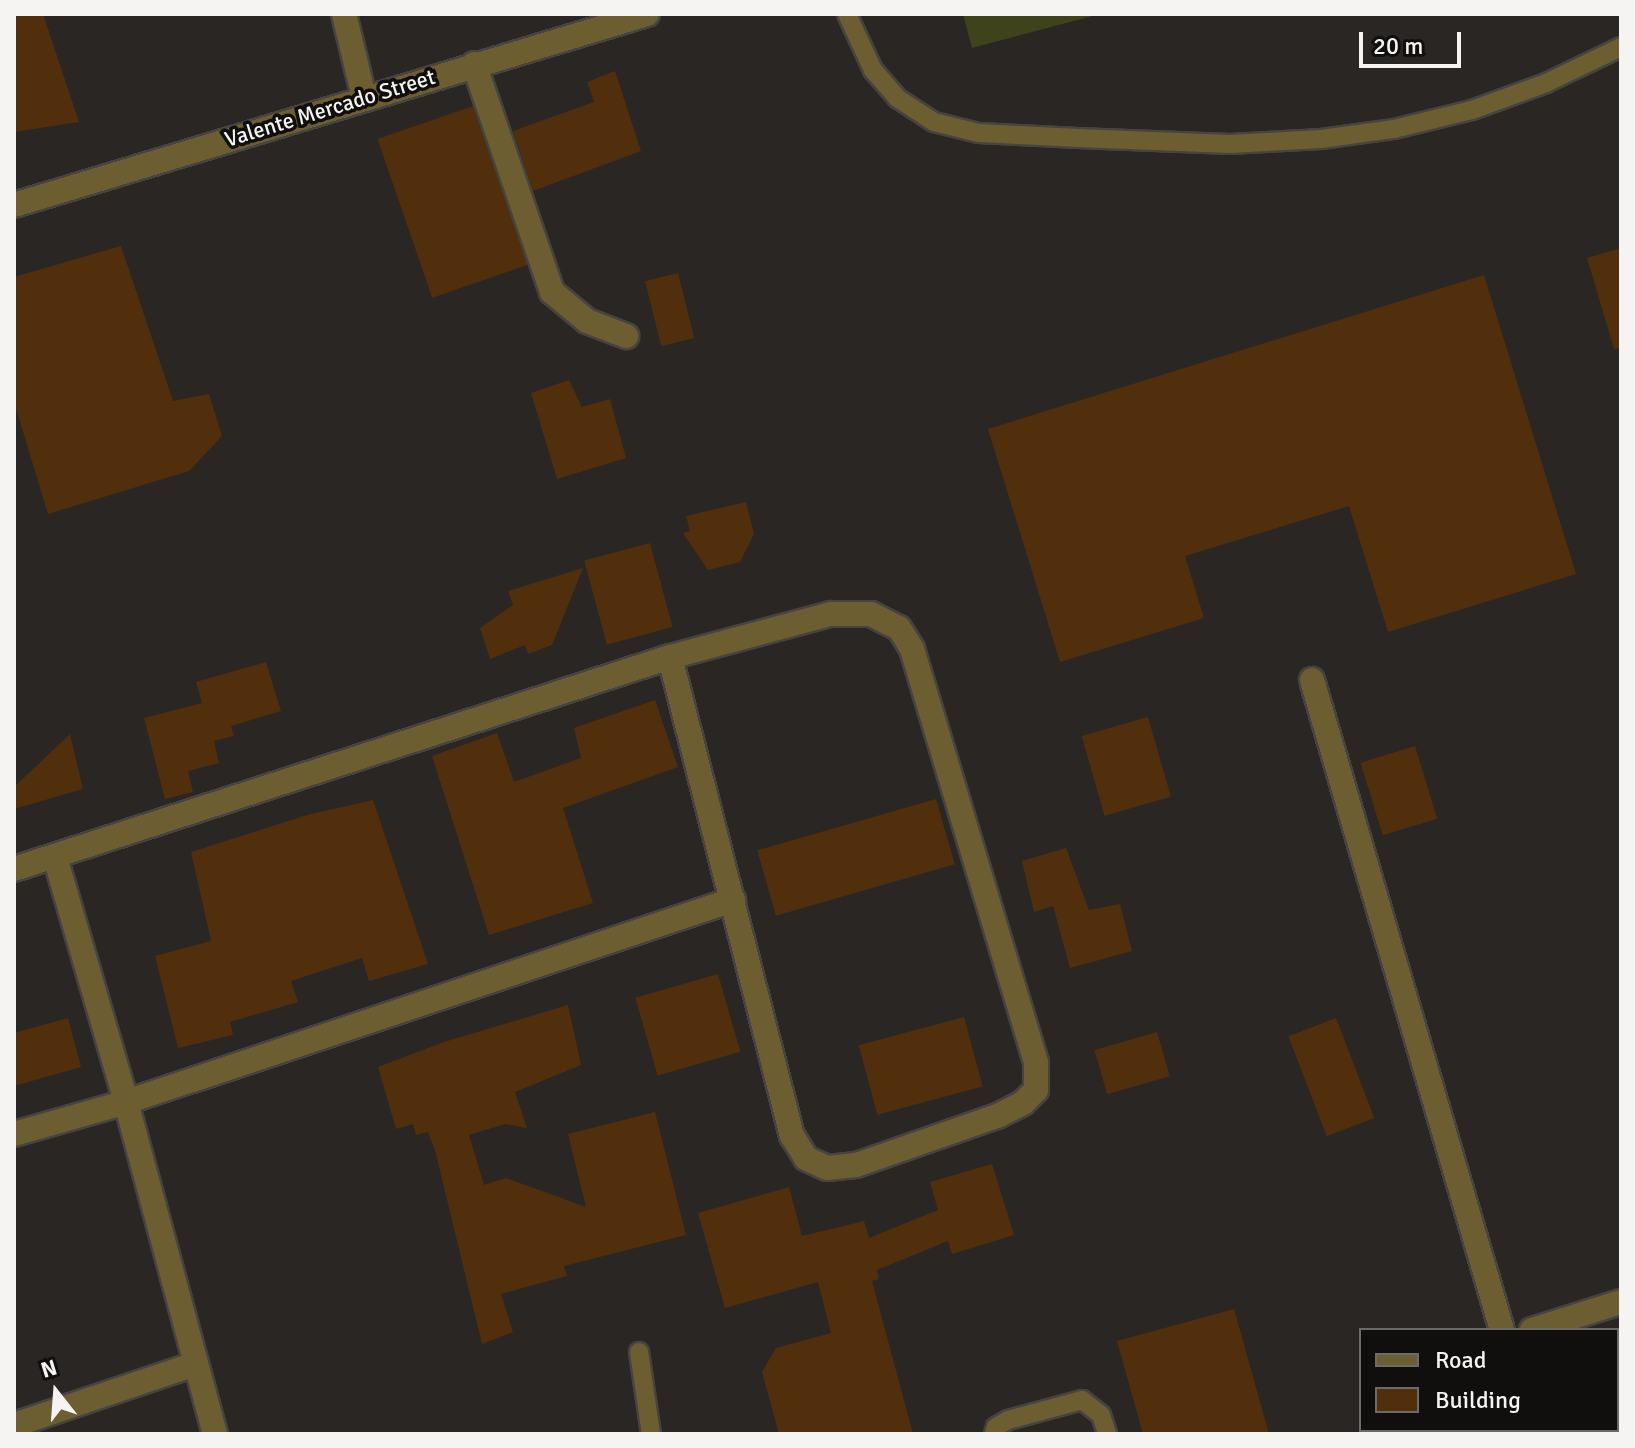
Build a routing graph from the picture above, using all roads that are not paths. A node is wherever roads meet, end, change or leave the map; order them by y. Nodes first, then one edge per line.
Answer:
1 (344, 14) edge
2 (647, 14) edge
3 (847, 14) edge
4 (1621, 47) edge
5 (474, 64) junction
6 (364, 97) junction
7 (14, 205) edge
8 (626, 336) dead end
9 (670, 657) junction
10 (1312, 680) dead end
11 (55, 857) junction
12 (14, 869) edge
13 (733, 900) junction
14 (126, 1102) junction
15 (14, 1134) edge
16 (1621, 1302) edge
17 (1501, 1328) edge
18 (1538, 1328) edge
19 (639, 1352) dead end
20 (195, 1364) junction
21 (14, 1425) edge
22 (215, 1434) edge
23 (651, 1434) edge
24 (994, 1434) edge
25 (1107, 1434) edge

1 - 6 street
2 - 5 street, Valente Mercado Street
3 - 4 lane
5 - 6 street, Valente Mercado Street
5 - 8 street
6 - 7 street, Valente Mercado Street
9 - 11 street
9 - 13 street
9 - 13 street
10 - 17 street
11 - 12 street
11 - 14 street
13 - 14 street
14 - 15 street
14 - 20 street
16 - 18 street
19 - 23 lane
20 - 21 street
20 - 22 street
24 - 25 lane

